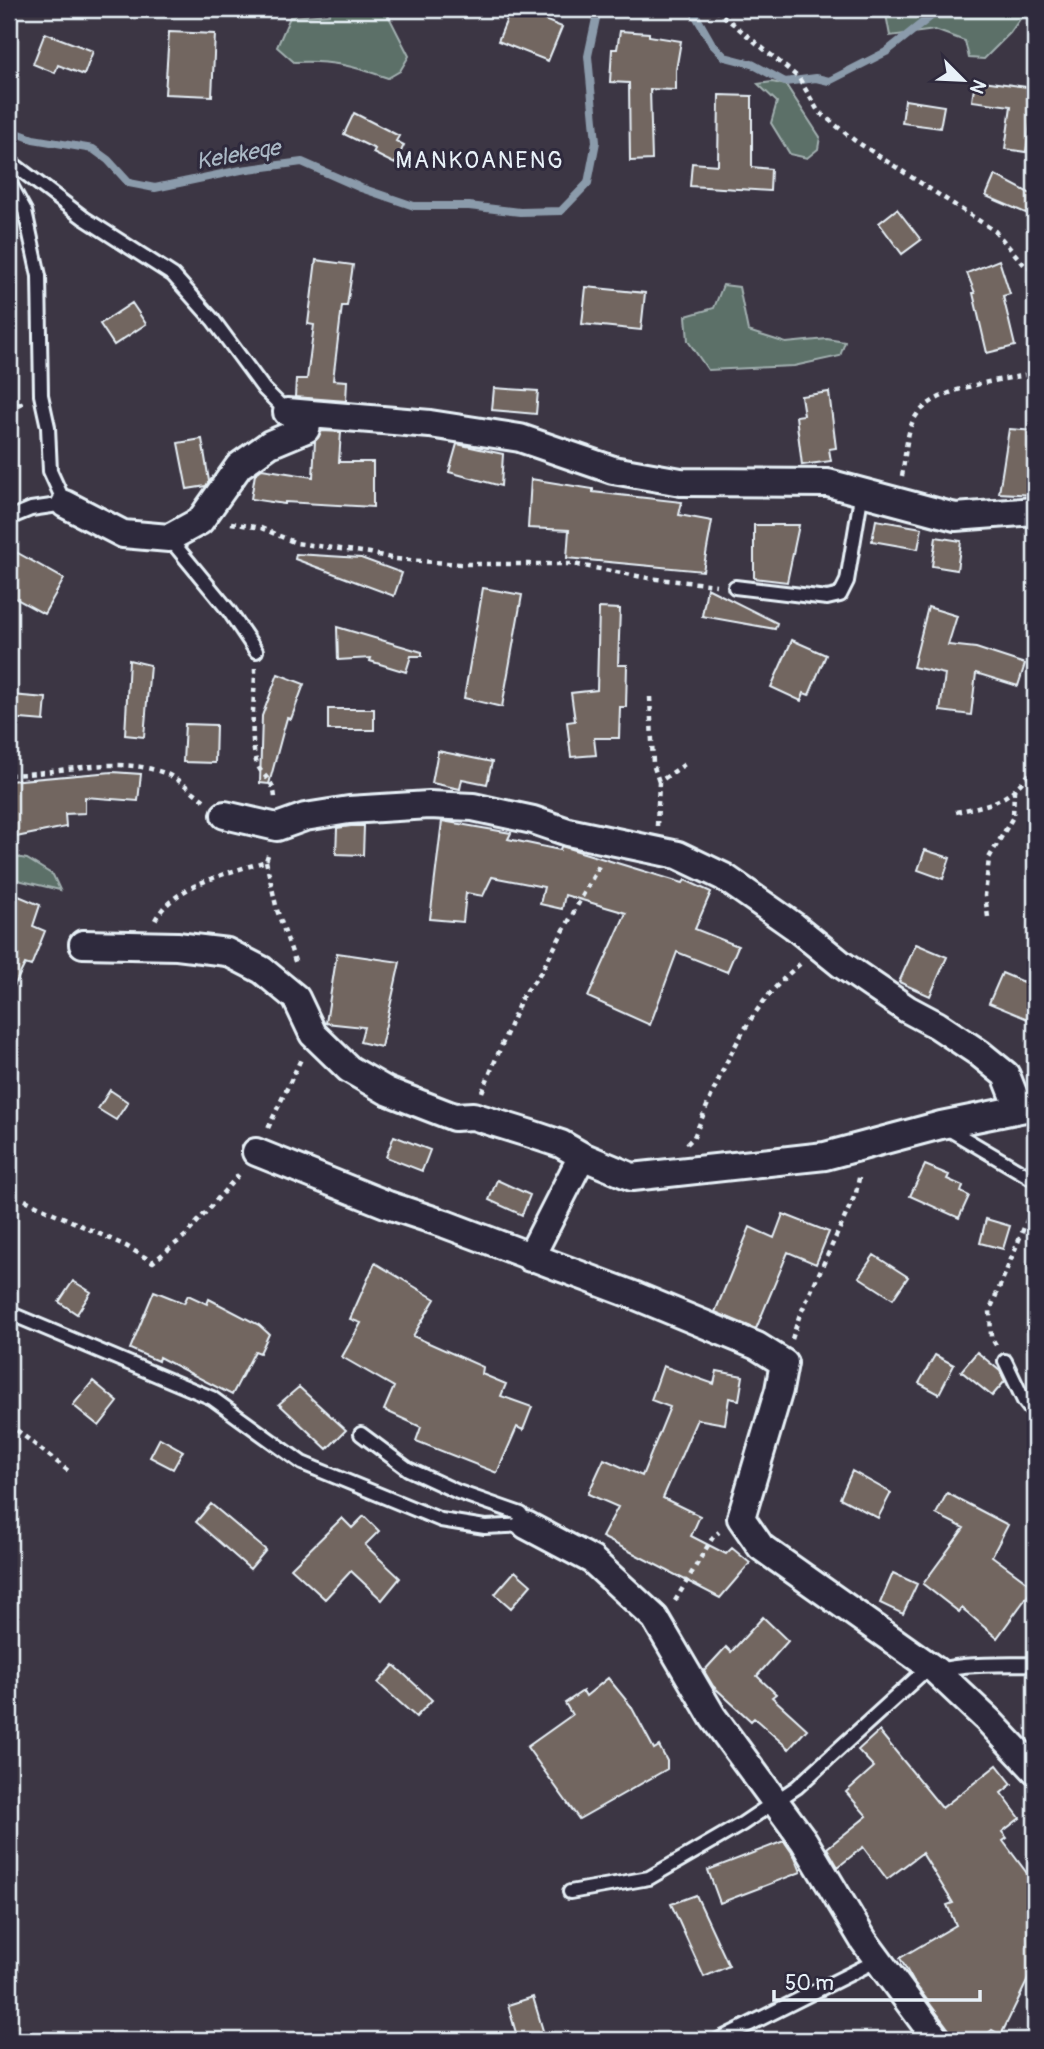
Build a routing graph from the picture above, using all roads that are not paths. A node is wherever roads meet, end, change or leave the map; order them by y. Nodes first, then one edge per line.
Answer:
1 (9, 161) edge
2 (9, 181) edge
3 (298, 413) junction
4 (862, 491) junction
5 (65, 504) junction
6 (1035, 511) edge
7 (9, 518) edge
8 (169, 538) junction
9 (735, 587) road end
10 (256, 651) dead end
11 (225, 815) road end
12 (83, 944) dead end
13 (1027, 1107) edge
14 (941, 1125) junction
15 (256, 1152) road end
16 (582, 1156) junction
17 (1035, 1180) edge
18 (530, 1258) junction
19 (9, 1312) edge
20 (1005, 1361) road end
21 (1035, 1415) edge
22 (361, 1434) dead end
23 (526, 1525) junction
24 (1035, 1664) edge
25 (935, 1670) junction
26 (1035, 1770) edge
27 (777, 1802) junction
28 (570, 1892) dead end
29 (879, 1960) junction
30 (718, 2040) edge
31 (937, 2040) edge

1 - 3 lane
2 - 5 lane
3 - 4 street
3 - 8 street
4 - 6 street
4 - 9 lane
5 - 7 lane
5 - 8 street
8 - 10 lane
11 - 13 street
12 - 16 street
13 - 14 street
14 - 16 street
14 - 17 lane
15 - 18 street
16 - 18 street
18 - 25 street
19 - 23 lane
20 - 21 lane
22 - 23 lane
23 - 27 street
24 - 25 lane
25 - 26 street
25 - 27 lane
27 - 28 lane
27 - 29 street
29 - 30 lane
29 - 31 street

